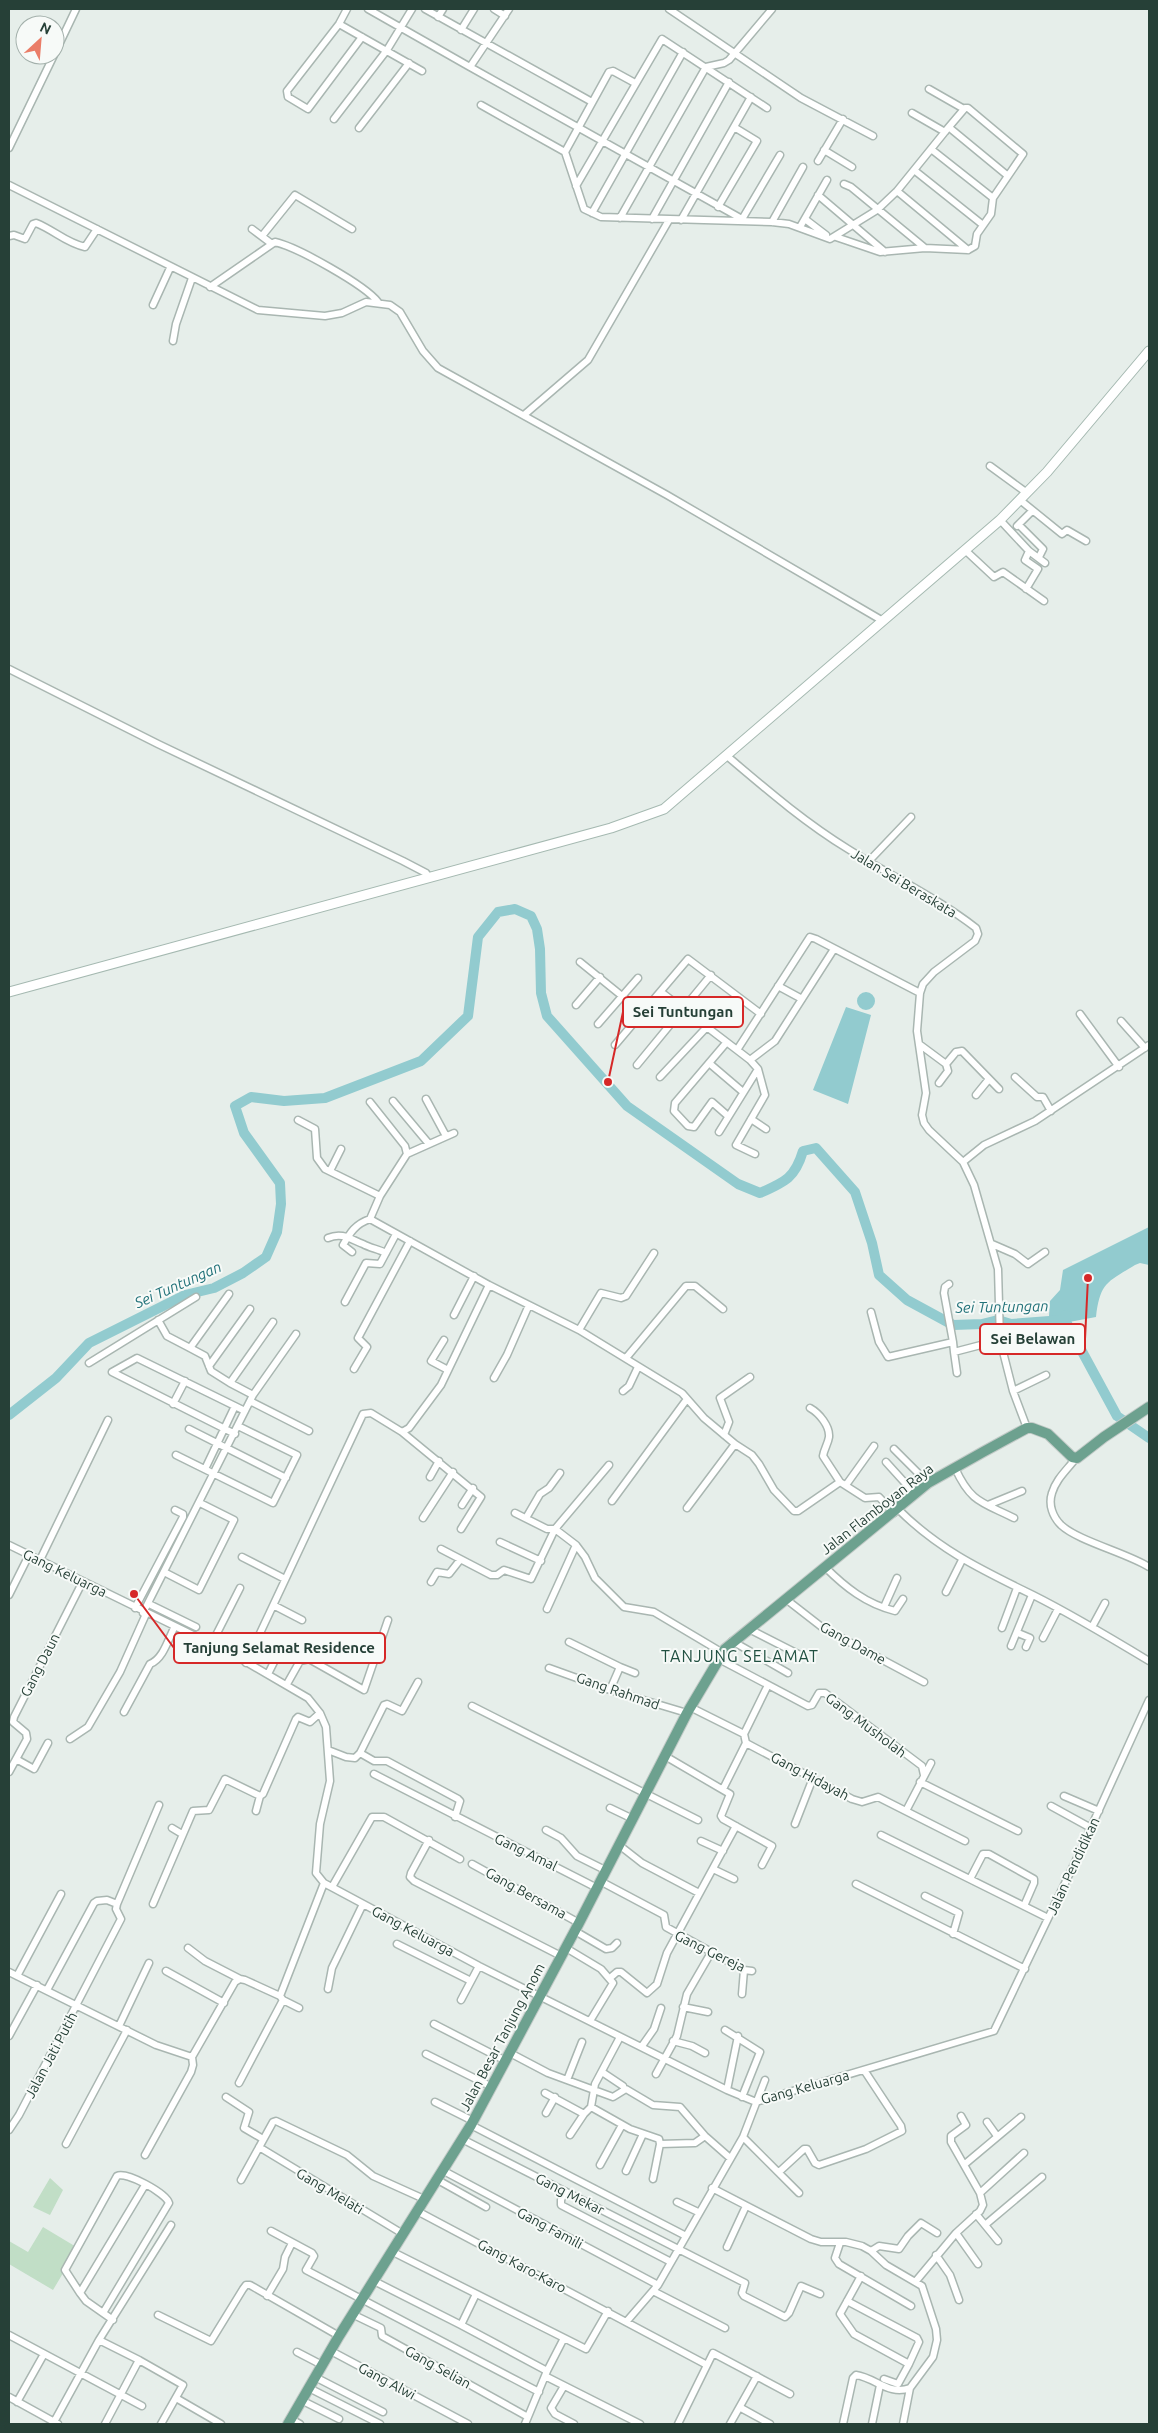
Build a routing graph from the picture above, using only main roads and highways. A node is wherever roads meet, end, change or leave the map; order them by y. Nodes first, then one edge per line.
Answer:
1 (1149, 351) edge
2 (9, 992) edge
3 (1149, 1407) edge
4 (721, 1656) joint
5 (293, 2423) edge

1 - 2 main road
3 - 4 main road, Jalan Flamboyan Raya
4 - 5 main road, Jalan Besar Tanjung Anom

